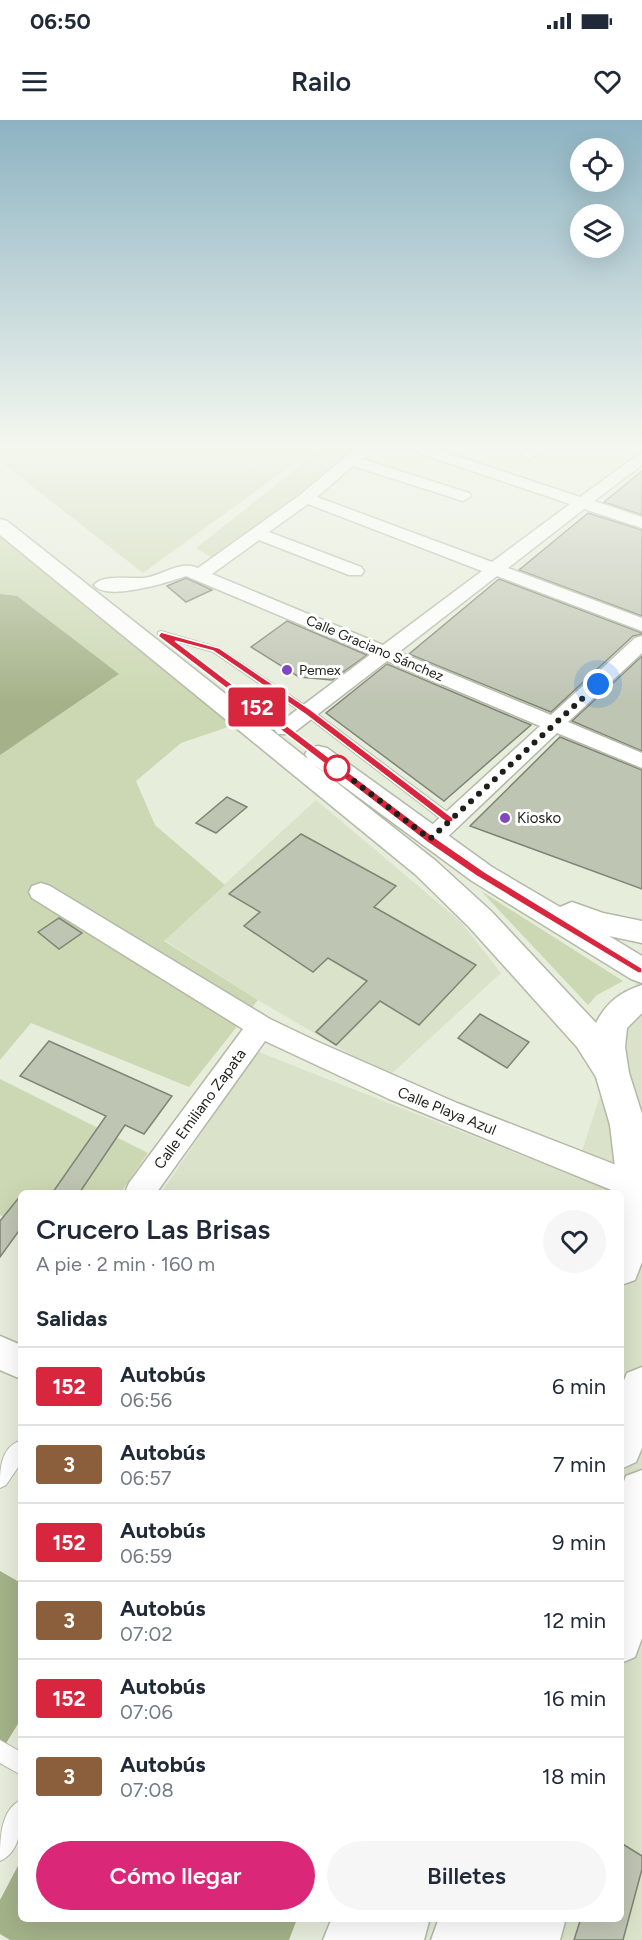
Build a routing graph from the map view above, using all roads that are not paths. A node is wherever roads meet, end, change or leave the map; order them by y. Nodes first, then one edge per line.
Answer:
1 (10, 533) edge
2 (40, 533) edge
3 (397, 533) edge
4 (543, 533) edge
5 (258, 534) joint
6 (494, 570) junction
7 (355, 571) dead end
8 (201, 574) junction
9 (148, 583) junction
10 (103, 585) junction
11 (123, 603) junction
12 (642, 625) edge
13 (161, 634) junction
14 (642, 642) edge
15 (386, 653) junction
16 (308, 712) junction
17 (554, 726) junction
18 (285, 729) junction
19 (642, 761) edge
20 (450, 820) junction
21 (430, 839) junction
22 (482, 874) junction
23 (41, 892) dead end
24 (642, 932) edge
25 (642, 970) edge
26 (642, 997) edge
27 (260, 1026) junction
28 (612, 1074) junction
29 (642, 1111) edge
30 (627, 1187) edge
31 (141, 1190) edge
32 (624, 1259) edge
33 (18, 1452) edge
34 (0, 1479) edge
35 (642, 1492) edge
36 (624, 1551) edge
37 (642, 1568) edge
38 (624, 1632) edge
39 (0, 1750) edge
40 (18, 1762) edge
41 (18, 1817) edge
42 (0, 1850) edge
43 (358, 1922) edge
44 (402, 1922) edge
45 (465, 1922) edge
46 (511, 1922) edge
47 (543, 1922) edge
48 (351, 1940) edge
49 (396, 1940) edge
50 (459, 1940) edge
51 (505, 1940) edge
52 (537, 1940) edge

1 - 28 main road
2 - 10 main road
3 - 6 street
4 - 6 street
5 - 7 street
5 - 8 street
6 - 12 street
6 - 15 street
8 - 9 street, Calle Graciano Sánchez
8 - 15 street, Calle Graciano Sánchez
9 - 10 street, Calle Graciano Sánchez
9 - 11 street
10 - 11 main road
11 - 13 main road
13 - 16 lane
13 - 18 main road
14 - 17 street
15 - 16 street
15 - 17 street, Calle Graciano Sánchez
16 - 18 street
16 - 20 lane
17 - 19 street, Calle Graciano Sánchez
17 - 20 street
18 - 21 main road
20 - 21 street
21 - 22 main road
22 - 24 main road
22 - 25 main road
23 - 27 street, Calle Playa Azul
26 - 28 main road
27 - 30 street, Calle Playa Azul
27 - 31 street, Calle Emiliano Zapata
28 - 29 main road
28 - 30 main road
30 - 32 main road
33 - 34 lane
35 - 36 main road
37 - 38 street
39 - 40 lane
41 - 42 lane
43 - 48 main road
44 - 49 main road
45 - 50 main road
46 - 51 main road
47 - 52 street

